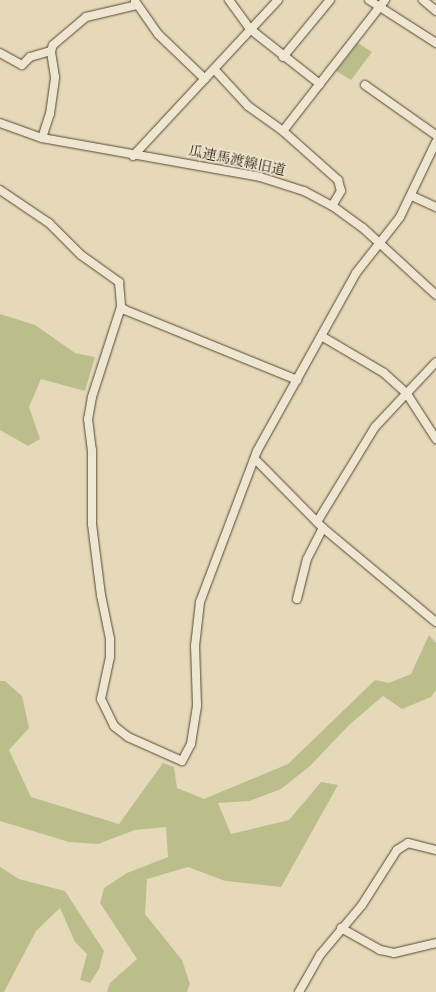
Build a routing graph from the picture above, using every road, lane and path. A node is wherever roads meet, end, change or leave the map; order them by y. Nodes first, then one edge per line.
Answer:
1 (230, 0) edge
2 (278, 0) edge
3 (330, 0) edge
4 (369, 0) edge
5 (385, 0) edge
6 (423, 0) edge
7 (136, 2) edge
8 (380, 8) junction
9 (435, 8) edge
10 (250, 29) junction
11 (436, 43) edge
12 (51, 51) junction
13 (0, 53) edge
14 (283, 57) junction
15 (214, 68) junction
16 (205, 79) junction
17 (320, 84) junction
18 (365, 85) dead end
19 (0, 123) edge
20 (282, 131) junction
21 (436, 134) edge
22 (42, 138) junction
23 (436, 142) edge
24 (133, 156) junction
25 (0, 190) edge
26 (412, 196) junction
27 (332, 206) junction
28 (436, 207) edge
29 (380, 244) junction
30 (436, 295) edge
31 (120, 307) junction
32 (322, 337) junction
33 (436, 362) edge
34 (297, 380) junction
35 (407, 394) junction
36 (436, 439) edge
37 (255, 459) junction
38 (320, 525) junction
39 (297, 599) dead end
40 (436, 622) edge
41 (436, 850) edge
42 (341, 928) junction
43 (436, 943) edge
44 (299, 992) edge

1 - 10 street
2 - 10 street
3 - 14 street
4 - 8 street
5 - 8 street
6 - 9 street
7 - 12 street
7 - 16 street
8 - 11 street
8 - 17 street
10 - 14 street
10 - 15 street
12 - 13 street
12 - 22 street
14 - 17 street
15 - 16 street
15 - 20 street
16 - 24 street
17 - 20 street
18 - 21 street
19 - 22 street, 瓜連馬渡線旧道
20 - 27 street
22 - 24 street, 瓜連馬渡線旧道
23 - 26 street
24 - 27 street, 瓜連馬渡線旧道
25 - 31 street
26 - 28 street
26 - 29 street
27 - 29 street, 瓜連馬渡線旧道
29 - 30 street, 瓜連馬渡線旧道
29 - 32 street
31 - 34 street
31 - 37 street
32 - 34 street
32 - 35 street
33 - 35 street
34 - 37 street
35 - 36 street
35 - 38 street
37 - 38 street
38 - 39 street
38 - 40 street
41 - 42 street
42 - 43 street
42 - 44 street

